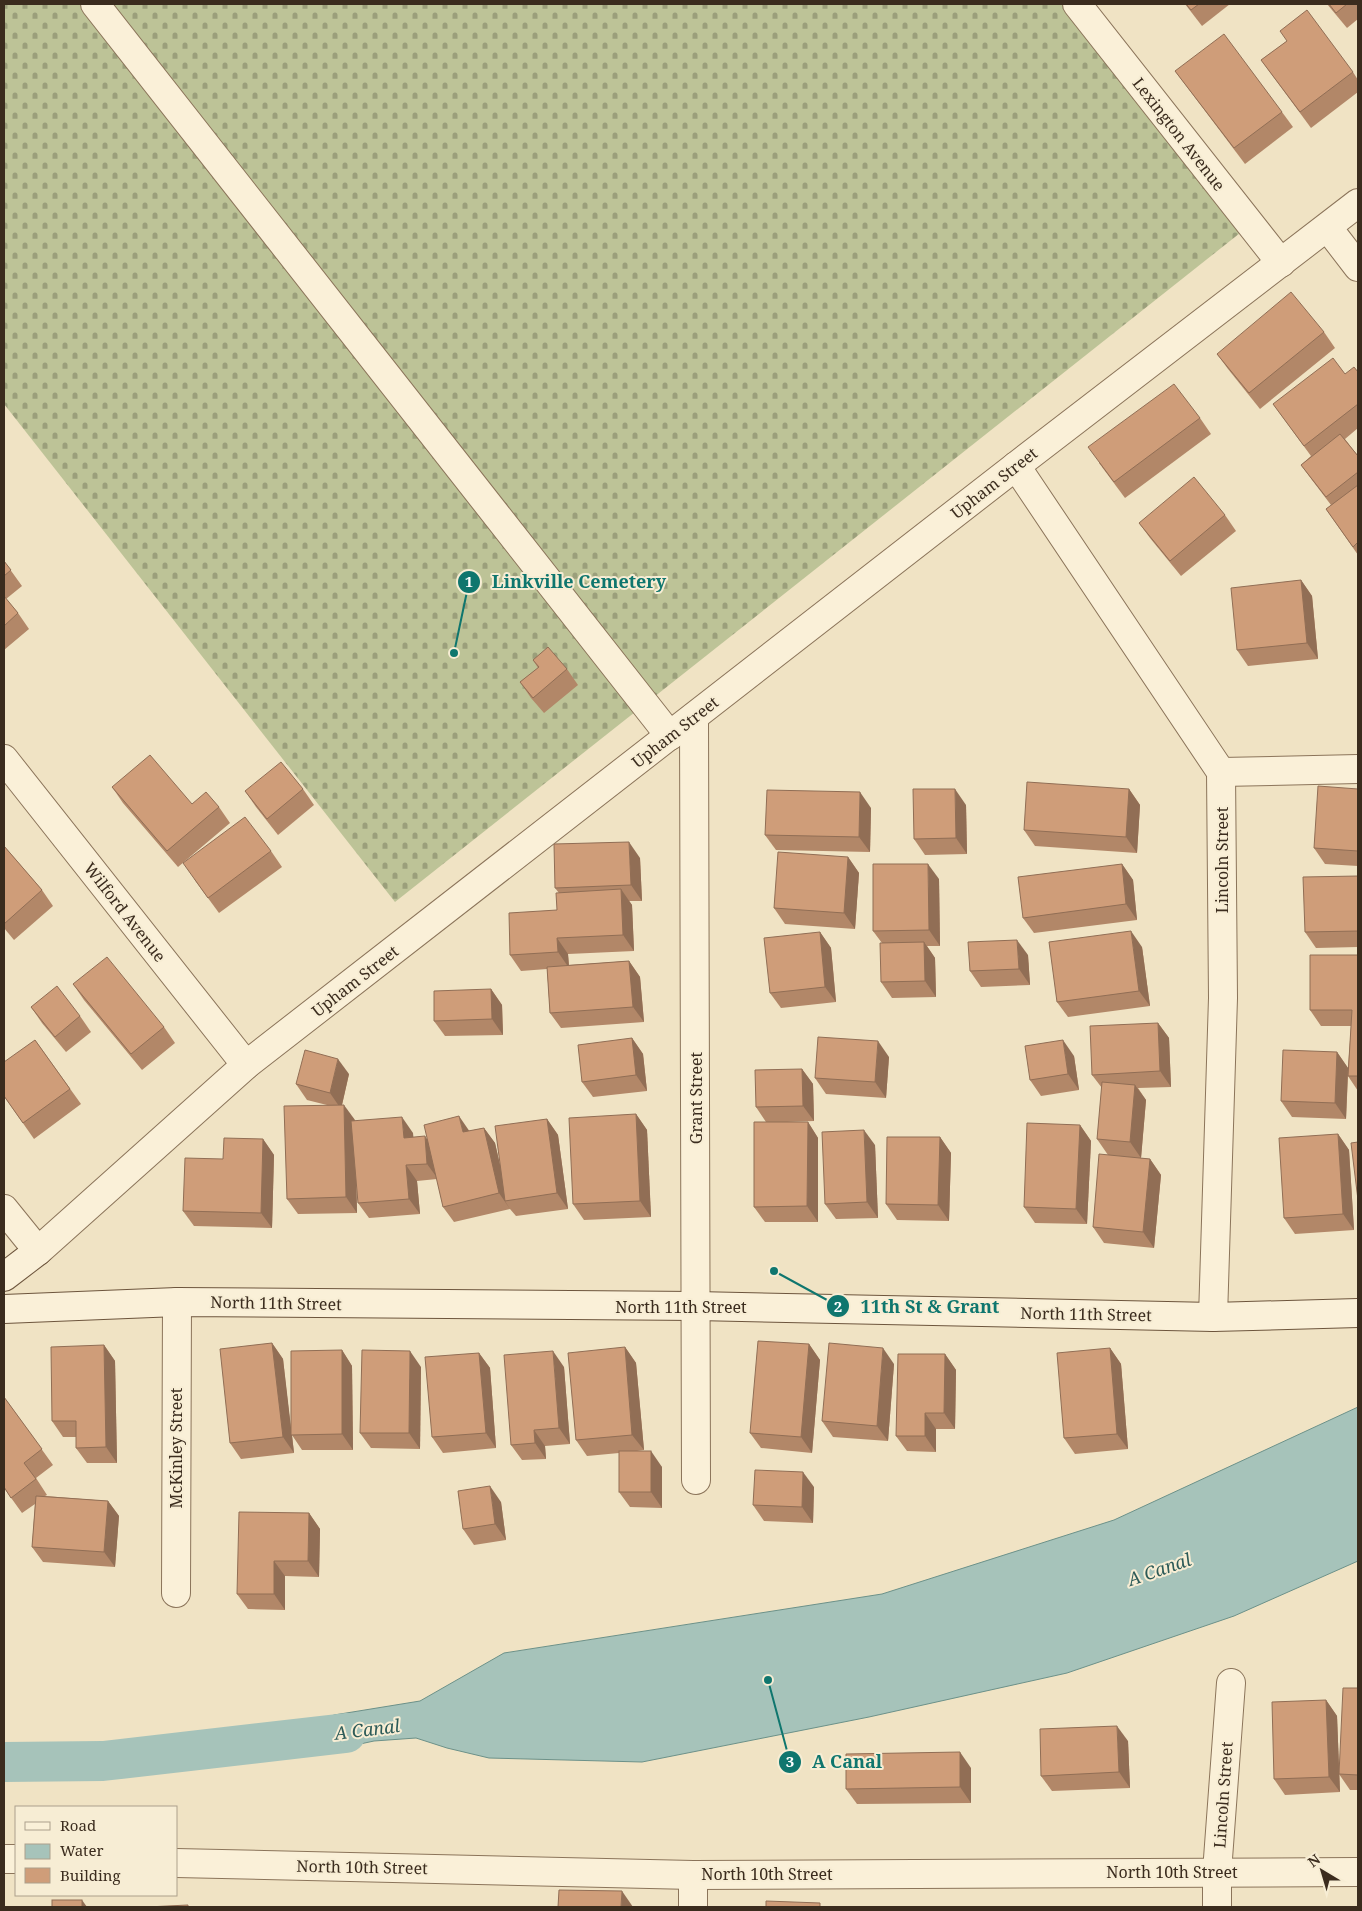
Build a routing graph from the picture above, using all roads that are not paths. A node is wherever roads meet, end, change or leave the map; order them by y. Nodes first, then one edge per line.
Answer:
1 (95, 4) edge
2 (1077, 4) edge
3 (1358, 202) edge
4 (1328, 228) junction
5 (1281, 264) junction
6 (1358, 267) edge
7 (1016, 466) junction
8 (694, 717) junction
9 (670, 736) junction
10 (4, 759) edge
11 (1358, 769) edge
12 (1221, 772) junction
13 (246, 1065) junction
14 (4, 1209) edge
15 (38, 1251) junction
16 (4, 1277) edge
17 (177, 1302) junction
18 (696, 1306) junction
19 (4, 1309) edge
20 (1358, 1313) edge
21 (1213, 1317) junction
22 (696, 1480) dead end
23 (176, 1593) dead end
24 (1231, 1683) dead end
25 (178, 1863) edge
26 (1217, 1872) junction
27 (1358, 1872) edge
28 (693, 1875) junction
29 (693, 1907) edge
30 (1216, 1907) edge

1 - 9 street
2 - 5 street, Lexington Avenue
3 - 4 street, Upham Street
4 - 5 street, Upham Street
4 - 6 street
5 - 7 street, Upham Street
7 - 8 street, Upham Street
7 - 12 street
8 - 9 street, Upham Street
8 - 18 street, Grant Street
9 - 13 street, Upham Street
10 - 13 street, Wilford Avenue
11 - 12 street
12 - 21 street, Lincoln Street
13 - 15 street, Upham Street
14 - 15 street
15 - 16 street, Upham Street
17 - 18 street, North 11th Street
17 - 19 street, North 11th Street
17 - 23 street, McKinley Street
18 - 21 street, North 11th Street
18 - 22 street, Grant Street
20 - 21 street, North 11th Street
24 - 26 street, Lincoln Street
25 - 28 street, North 10th Street
26 - 27 street, North 10th Street
26 - 28 street, North 10th Street
26 - 30 street, Lincoln Street
28 - 29 street

